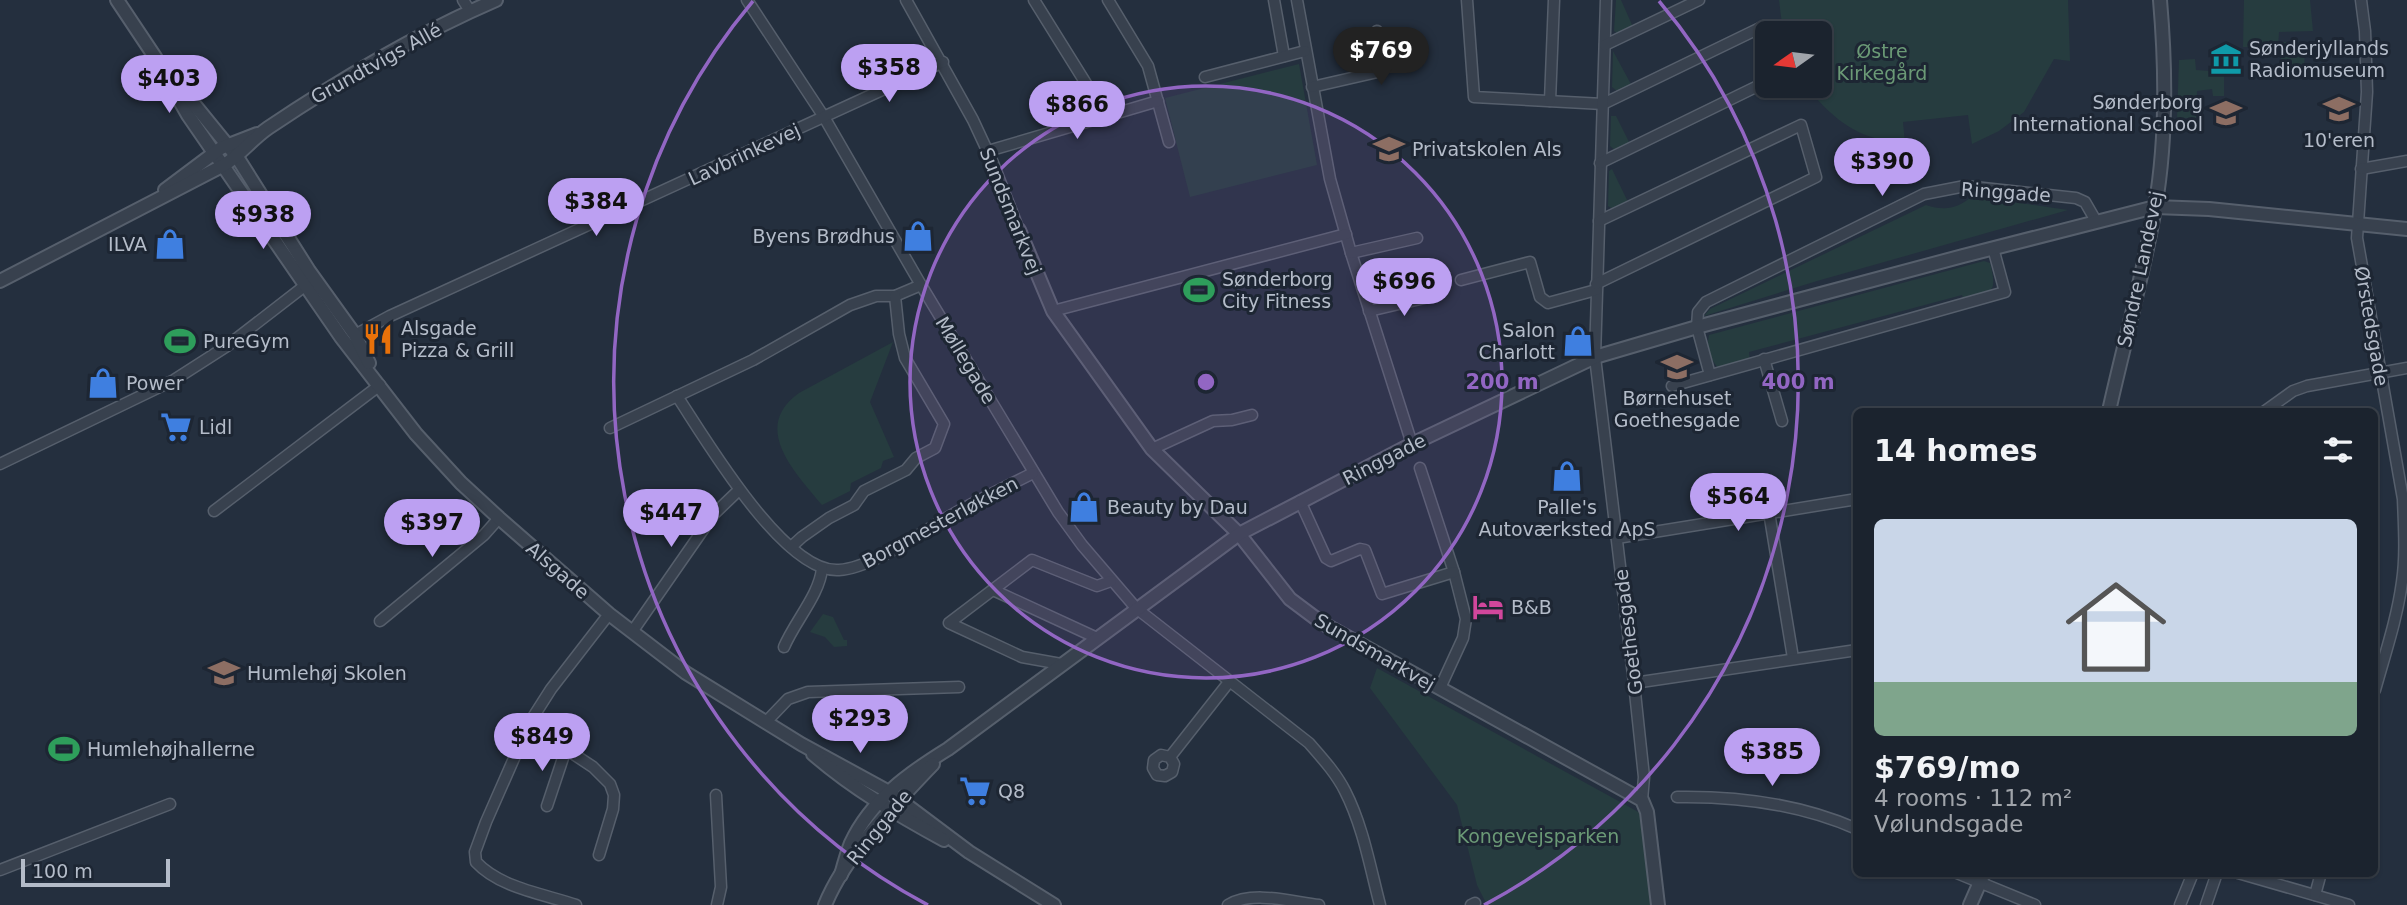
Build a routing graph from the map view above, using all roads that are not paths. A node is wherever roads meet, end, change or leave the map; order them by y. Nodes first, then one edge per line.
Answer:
1 (117, 0) edge
2 (496, 0) edge
3 (747, 0) edge
4 (906, 0) edge
5 (1034, 0) edge
6 (1108, 0) edge
7 (1274, 0) edge
8 (1297, 0) edge
9 (1467, 0) edge
10 (1554, 0) edge
11 (1606, 0) edge
12 (1699, 0) edge
13 (2160, 0) edge
14 (2361, 0) edge
15 (467, 6) edge
16 (1755, 30) edge
17 (1377, 31) dead end
18 (1605, 45) junction
19 (1305, 51) junction
20 (1284, 56) junction
21 (155, 57) junction
22 (943, 62) junction
23 (1205, 76) dead end
24 (1312, 87) junction
25 (1755, 87) edge
26 (1158, 101) junction
27 (1550, 101) junction
28 (1603, 104) junction
29 (824, 117) junction
30 (1103, 117) junction
31 (260, 133) junction
32 (1169, 142) dead end
33 (221, 148) junction
34 (988, 151) junction
35 (231, 161) junction
36 (2407, 161) edge
37 (1600, 163) junction
38 (2361, 169) junction
39 (144, 207) junction
40 (2155, 207) junction
41 (1599, 221) junction
42 (2096, 221) junction
43 (2357, 224) junction
44 (2407, 229) edge
45 (1019, 230) joint
46 (1346, 234) junction
47 (1417, 238) dead end
48 (1993, 248) junction
49 (1351, 253) junction
50 (1461, 280) dead end
51 (0, 281) edge
52 (310, 282) junction
53 (922, 285) junction
54 (1596, 287) junction
55 (895, 296) junction
56 (1433, 296) dead end
57 (1053, 311) junction
58 (1369, 311) junction
59 (1697, 327) junction
60 (355, 335) junction
61 (1595, 358) junction
62 (1764, 359) junction
63 (2407, 368) edge
64 (2380, 373) junction
65 (1710, 375) junction
66 (380, 385) junction
67 (1672, 386) dead end
68 (677, 396) junction
69 (2110, 408) edge
70 (2269, 408) edge
71 (1252, 415) dead end
72 (1782, 421) dead end
73 (610, 429) dead end
74 (1412, 444) junction
75 (1152, 449) junction
76 (0, 464) edge
77 (1420, 468) dead end
78 (1033, 473) junction
79 (739, 490) junction
80 (1853, 500) edge
81 (1300, 501) junction
82 (214, 511) dead end
83 (1769, 512) junction
84 (499, 518) junction
85 (1239, 534) junction
86 (1617, 538) junction
87 (790, 547) junction
88 (822, 568) junction
89 (1454, 572) junction
90 (1111, 581) junction
91 (993, 590) junction
92 (1136, 608) junction
93 (609, 614) junction
94 (380, 621) dead end
95 (632, 632) junction
96 (1097, 638) junction
97 (784, 647) dead end
98 (1853, 650) edge
99 (1793, 658) junction
100 (1060, 664) junction
101 (2378, 679) edge
102 (1229, 682) junction
103 (1634, 683) junction
104 (958, 687) dead end
105 (1440, 688) junction
106 (530, 722) junction
107 (766, 722) junction
108 (801, 744) junction
109 (566, 749) junction
110 (1170, 757) dead end
111 (716, 795) dead end
112 (894, 795) junction
113 (1677, 797) dead end
114 (1642, 800) junction
115 (170, 804) dead end
116 (547, 806) dead end
117 (884, 806) junction
118 (1853, 827) edge
119 (969, 852) junction
120 (599, 855) dead end
121 (0, 870) edge
122 (2191, 877) edge
123 (2216, 877) edge
124 (2252, 877) edge
125 (2320, 877) edge
126 (1982, 878) edge
127 (2315, 895) junction
128 (1297, 904) edge
129 (576, 905) edge
130 (717, 905) edge
131 (825, 905) edge
132 (1054, 905) edge
133 (1228, 905) edge
134 (1319, 905) edge
135 (1380, 905) edge
136 (1658, 905) edge
137 (1970, 905) edge
138 (2035, 905) edge
139 (2180, 905) edge
140 (2206, 905) edge
141 (2349, 905) edge

1 - 21 street
2 - 15 street, Grundtvigs Allé
3 - 29 street, Møllegade
4 - 22 street, Sundsmarkvej
5 - 30 street
6 - 26 street
7 - 20 street
8 - 19 street
9 - 27 street
10 - 27 street
11 - 18 street, Goethesgade
12 - 18 street
13 - 40 street, Søndre Landevej
14 - 38 street, Ørstedsgade
15 - 31 street, Grundtvigs Allé
16 - 28 street
17 - 24 street
18 - 28 street, Goethesgade
19 - 20 street
19 - 24 street
20 - 23 street
21 - 33 street
21 - 33 street
22 - 29 street, Lavbrinkevej
22 - 34 street, Sundsmarkvej
24 - 46 street
25 - 37 street
26 - 30 street
26 - 32 street
27 - 28 street
28 - 37 street, Goethesgade
29 - 53 street, Møllegade
29 - 60 street, Lavbrinkevej
30 - 34 street
31 - 33 street, Grundtvigs Allé
31 - 35 street, Grundtvigs Allé
33 - 35 street
33 - 39 street, Grundtvigs Allé
34 - 45 street, Sundsmarkvej
35 - 39 street, Grundtvigs Allé
35 - 52 street, Alsgade
35 - 52 street, Alsgade
36 - 38 street
37 - 41 street, Goethesgade
38 - 43 street, Ørstedsgade
39 - 51 street, Grundtvigs Allé
40 - 42 street, Ringgade
40 - 43 street, Ringgade
40 - 69 street, Søndre Landevej
41 - 54 street, Goethesgade
41 - 54 street
42 - 48 street, Ringgade
42 - 59 street, Ringgade
43 - 44 street, Ringgade
43 - 64 street, Ørstedsgade
45 - 57 street, Sundsmarkvej
46 - 49 street
46 - 57 street
47 - 49 street
48 - 59 street, Ringgade
48 - 62 street
49 - 58 street
50 - 54 street
52 - 60 street, Alsgade
52 - 66 street, Alsgade
52 - 76 street
53 - 55 street
53 - 78 street, Møllegade
54 - 61 street, Goethesgade
55 - 68 street
55 - 87 street
56 - 58 street
57 - 75 street, Sundsmarkvej
58 - 74 street
59 - 61 street, Ringgade
59 - 65 street
60 - 66 street, Alsgade
61 - 74 street, Ringgade
61 - 86 street, Goethesgade
62 - 65 street
62 - 72 street
63 - 64 street
64 - 70 street
64 - 101 street, Ørstedsgade
65 - 67 street
66 - 82 street
66 - 84 street, Alsgade
68 - 73 street
68 - 79 street
71 - 75 street
74 - 81 street, Ringgade
75 - 85 street, Sundsmarkvej
77 - 89 street
78 - 88 street, Borgmesterløkken
78 - 90 street, Møllegade
79 - 87 street
79 - 95 street
80 - 83 street
81 - 85 street, Ringgade
81 - 89 street
83 - 86 street
83 - 99 street
84 - 93 street, Alsgade
84 - 94 street
85 - 92 street, Ringgade
85 - 105 street, Sundsmarkvej
86 - 103 street, Goethesgade
87 - 88 street
88 - 97 street
89 - 105 street
90 - 91 street
90 - 92 street, Møllegade
91 - 96 street
91 - 100 street
92 - 96 street, Ringgade
92 - 102 street, Møllegade
93 - 95 street, Alsgade
93 - 106 street
95 - 107 street, Alsgade
96 - 100 street, Ringgade
98 - 99 street
99 - 103 street
100 - 112 street, Ringgade
102 - 110 street
102 - 135 street, Møllegade
103 - 114 street, Goethesgade
104 - 107 street
105 - 114 street, Sundsmarkvej
106 - 109 street
106 - 129 street
107 - 108 street, Alsgade
108 - 112 street, Alsgade
108 - 117 street, Alsgade
109 - 116 street
109 - 120 street
111 - 130 street
112 - 117 street, Ringgade
112 - 119 street, Alsgade
113 - 118 street
114 - 136 street, Goethesgade
115 - 121 street
117 - 119 street, Alsgade
117 - 131 street, Ringgade
119 - 132 street, Alsgade
122 - 139 street
123 - 140 street
124 - 127 street
125 - 127 street
126 - 137 street
126 - 138 street
127 - 141 street
128 - 133 street
128 - 134 street

